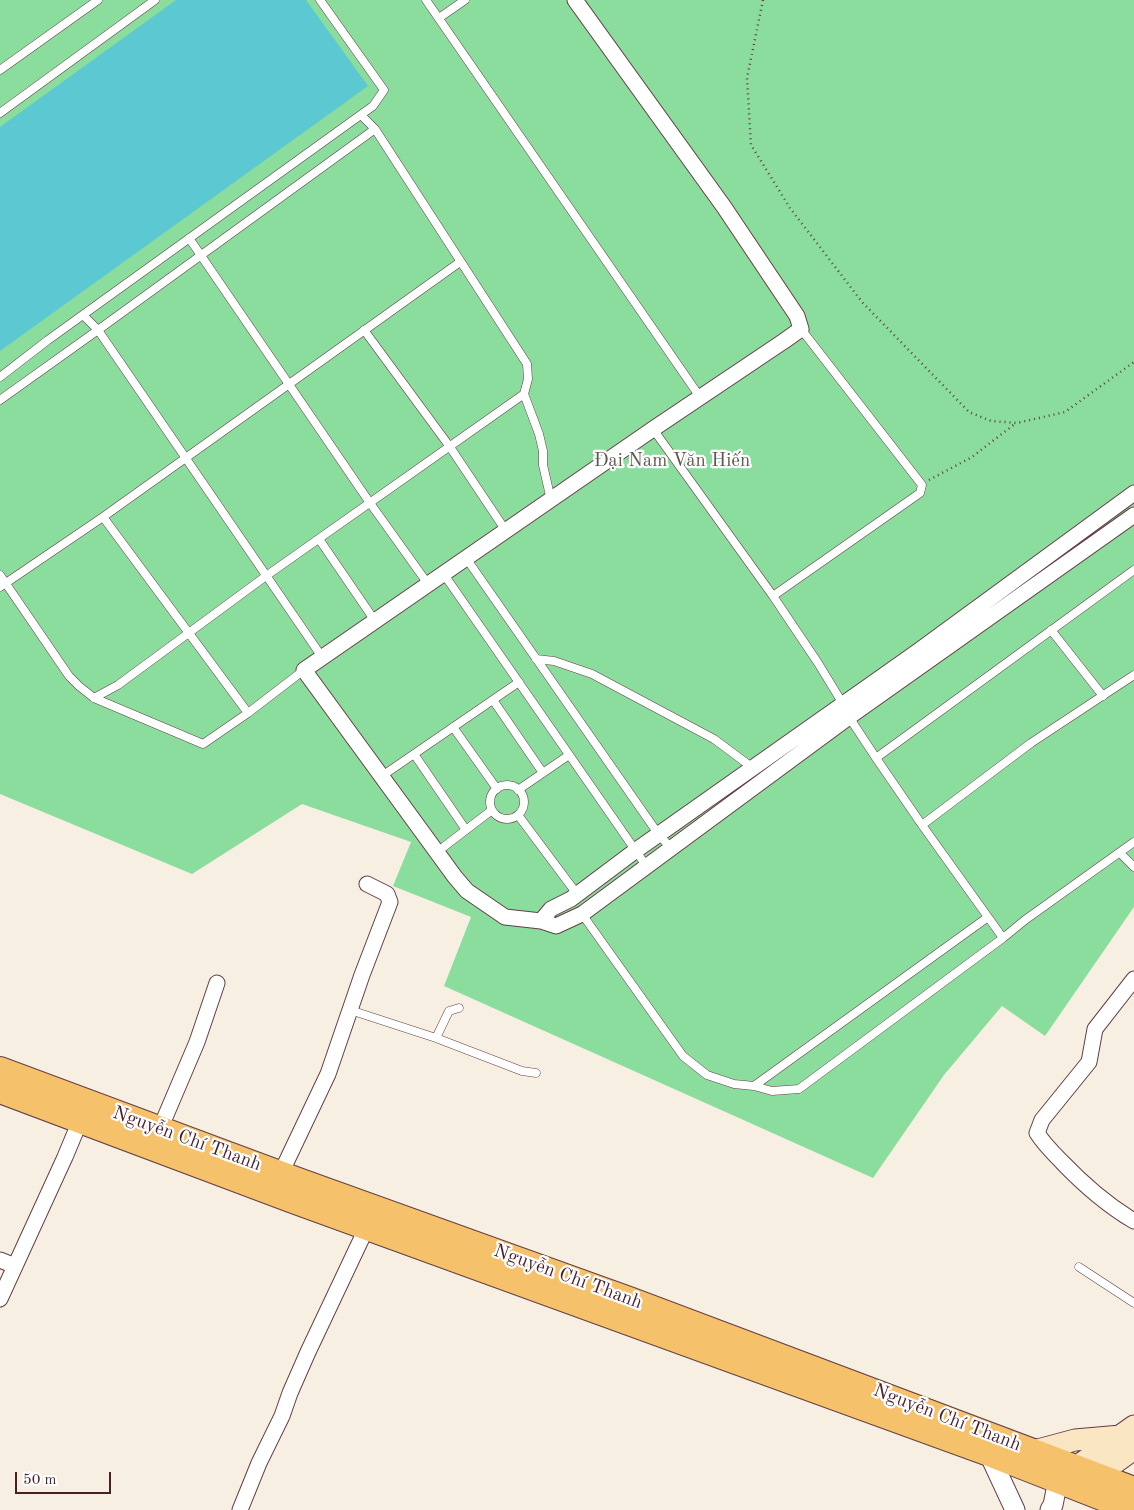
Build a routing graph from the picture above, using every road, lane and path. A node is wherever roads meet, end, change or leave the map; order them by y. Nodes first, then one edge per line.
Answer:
1 (98, 0) edge
2 (155, 0) edge
3 (320, 0) edge
4 (426, 0) edge
5 (465, 0) edge
6 (575, 0) edge
7 (763, 0) edge
8 (439, 18) junction
9 (0, 70) edge
10 (0, 113) edge
11 (360, 115) junction
12 (375, 129) junction
13 (189, 238) junction
14 (202, 255) junction
15 (460, 262) junction
16 (83, 314) junction
17 (800, 328) junction
18 (98, 330) junction
19 (364, 330) junction
20 (1134, 362) edge
21 (0, 377) edge
22 (288, 384) junction
23 (524, 394) junction
24 (700, 397) junction
25 (0, 400) edge
26 (1016, 423) junction
27 (653, 429) junction
28 (450, 447) junction
29 (185, 458) junction
30 (922, 485) junction
31 (1134, 493) edge
32 (551, 500) junction
33 (370, 503) junction
34 (1134, 515) edge
35 (103, 517) junction
36 (506, 531) junction
37 (319, 539) junction
38 (466, 558) junction
39 (1134, 570) edge
40 (444, 573) junction
41 (0, 575) edge
42 (266, 576) junction
43 (428, 584) junction
44 (3, 585) edge
45 (773, 596) junction
46 (375, 621) junction
47 (1051, 630) junction
48 (189, 633) junction
49 (322, 657) junction
50 (536, 659) junction
51 (304, 670) junction
52 (1134, 675) edge
53 (519, 682) junction
54 (1103, 696) junction
55 (94, 698) junction
56 (493, 700) junction
57 (846, 711) junction
58 (248, 713) junction
59 (453, 727) junction
60 (414, 754) junction
61 (569, 756) junction
62 (876, 758) junction
63 (753, 768) junction
64 (543, 773) junction
65 (382, 776) junction
66 (497, 789) junction
67 (518, 790) junction
68 (492, 810) junction
69 (518, 815) junction
70 (922, 825) junction
71 (466, 830) junction
72 (658, 835) junction
73 (1134, 842) edge
74 (672, 849) junction
75 (635, 851) junction
76 (437, 852) junction
77 (1120, 852) junction
78 (647, 867) junction
79 (1134, 867) edge
80 (367, 884) dead end
81 (577, 894) junction
82 (582, 914) junction
83 (988, 917) junction
84 (542, 921) junction
85 (1003, 938) junction
86 (1134, 979) edge
87 (217, 983) dead end
88 (459, 1008) dead end
89 (350, 1010) junction
90 (436, 1038) junction
91 (0, 1069) edge
92 (536, 1073) dead end
93 (754, 1086) junction
94 (0, 1091) edge
95 (80, 1121) junction
96 (160, 1129) junction
97 (276, 1183) junction
98 (1134, 1221) edge
99 (367, 1227) junction
100 (0, 1260) edge
101 (15, 1266) junction
102 (1078, 1267) dead end
103 (0, 1299) edge
104 (1134, 1303) edge
105 (801, 1375) junction
106 (1130, 1437) edge
107 (1034, 1451) junction
108 (989, 1454) junction
109 (1098, 1475) junction
110 (1071, 1478) junction
111 (1128, 1504) edge
112 (1051, 1508) edge
113 (240, 1510) edge
114 (1016, 1510) edge

1 - 9 lane
2 - 10 lane
3 - 11 lane
4 - 8 lane
5 - 8 lane
6 - 17 street
7 - 26 path
8 - 24 lane
11 - 12 lane
11 - 13 lane
12 - 14 lane
12 - 15 lane
13 - 14 lane
13 - 16 lane
14 - 18 lane
14 - 22 lane
15 - 19 lane
15 - 23 lane
16 - 18 lane
16 - 21 lane
17 - 24 street
17 - 30 lane
18 - 25 lane
18 - 29 lane
19 - 22 lane
19 - 28 lane
20 - 26 path
22 - 29 lane
22 - 33 lane
23 - 28 lane
23 - 32 lane
24 - 27 street
26 - 30 path
27 - 32 street
27 - 45 lane
28 - 33 lane
28 - 36 lane
29 - 35 lane
29 - 42 lane
30 - 45 lane
31 - 57 street
32 - 36 street
33 - 37 lane
33 - 43 lane
34 - 57 street
35 - 44 lane
35 - 48 lane
36 - 38 street
37 - 42 lane
37 - 46 lane
38 - 40 street
38 - 50 lane
39 - 47 lane
40 - 43 street
40 - 53 lane
41 - 44 lane
42 - 48 lane
42 - 49 lane
43 - 46 street
44 - 55 lane
45 - 57 lane
46 - 49 street
47 - 54 lane
47 - 62 lane
48 - 55 lane
48 - 58 lane
49 - 51 street
50 - 63 lane
50 - 72 lane
51 - 58 lane
51 - 65 street
52 - 54 lane
53 - 56 lane
53 - 61 lane
54 - 70 lane
55 - 58 lane
56 - 59 lane
56 - 64 lane
57 - 62 lane
57 - 63 street
57 - 74 street
59 - 60 lane
59 - 66 lane
60 - 65 lane
60 - 71 lane
61 - 64 lane
61 - 75 lane
62 - 70 lane
63 - 72 street
64 - 67 lane
65 - 76 street
66 - 67 lane
66 - 68 lane
67 - 69 lane
68 - 69 lane
68 - 71 lane
69 - 81 lane
70 - 83 lane
71 - 76 lane
72 - 74 lane
72 - 75 street
73 - 77 lane
74 - 78 street
75 - 78 lane
75 - 81 street
76 - 84 street
77 - 79 lane
77 - 85 lane
78 - 82 street
80 - 89 street
81 - 84 street
82 - 84 street
82 - 93 lane
83 - 85 lane
83 - 93 lane
85 - 93 lane
86 - 98 street
87 - 96 street
88 - 90 lane
89 - 90 lane
89 - 97 street
90 - 92 lane
91 - 96 main road, Nguyễn Chí Thanh
94 - 95 main road, Nguyễn Chí Thanh
95 - 97 main road, Nguyễn Chí Thanh
95 - 101 street
96 - 97 main road, Nguyễn Chí Thanh
97 - 99 main road, Nguyễn Chí Thanh
97 - 105 main road, Nguyễn Chí Thanh
99 - 105 main road, Nguyễn Chí Thanh
99 - 113 street
100 - 101 street
101 - 103 street
102 - 104 lane
105 - 107 main road, Nguyễn Chí Thanh
105 - 108 main road, Nguyễn Chí Thanh
106 - 107 main road
106 - 109 main road
106 - 110 main road
107 - 110 main road, Nguyễn Chí Thanh
108 - 110 main road, Nguyễn Chí Thanh
108 - 114 street
109 - 110 main road
109 - 111 main road, Nguyễn Chí Thanh
110 - 111 main road, Nguyễn Chí Thanh
110 - 112 street

